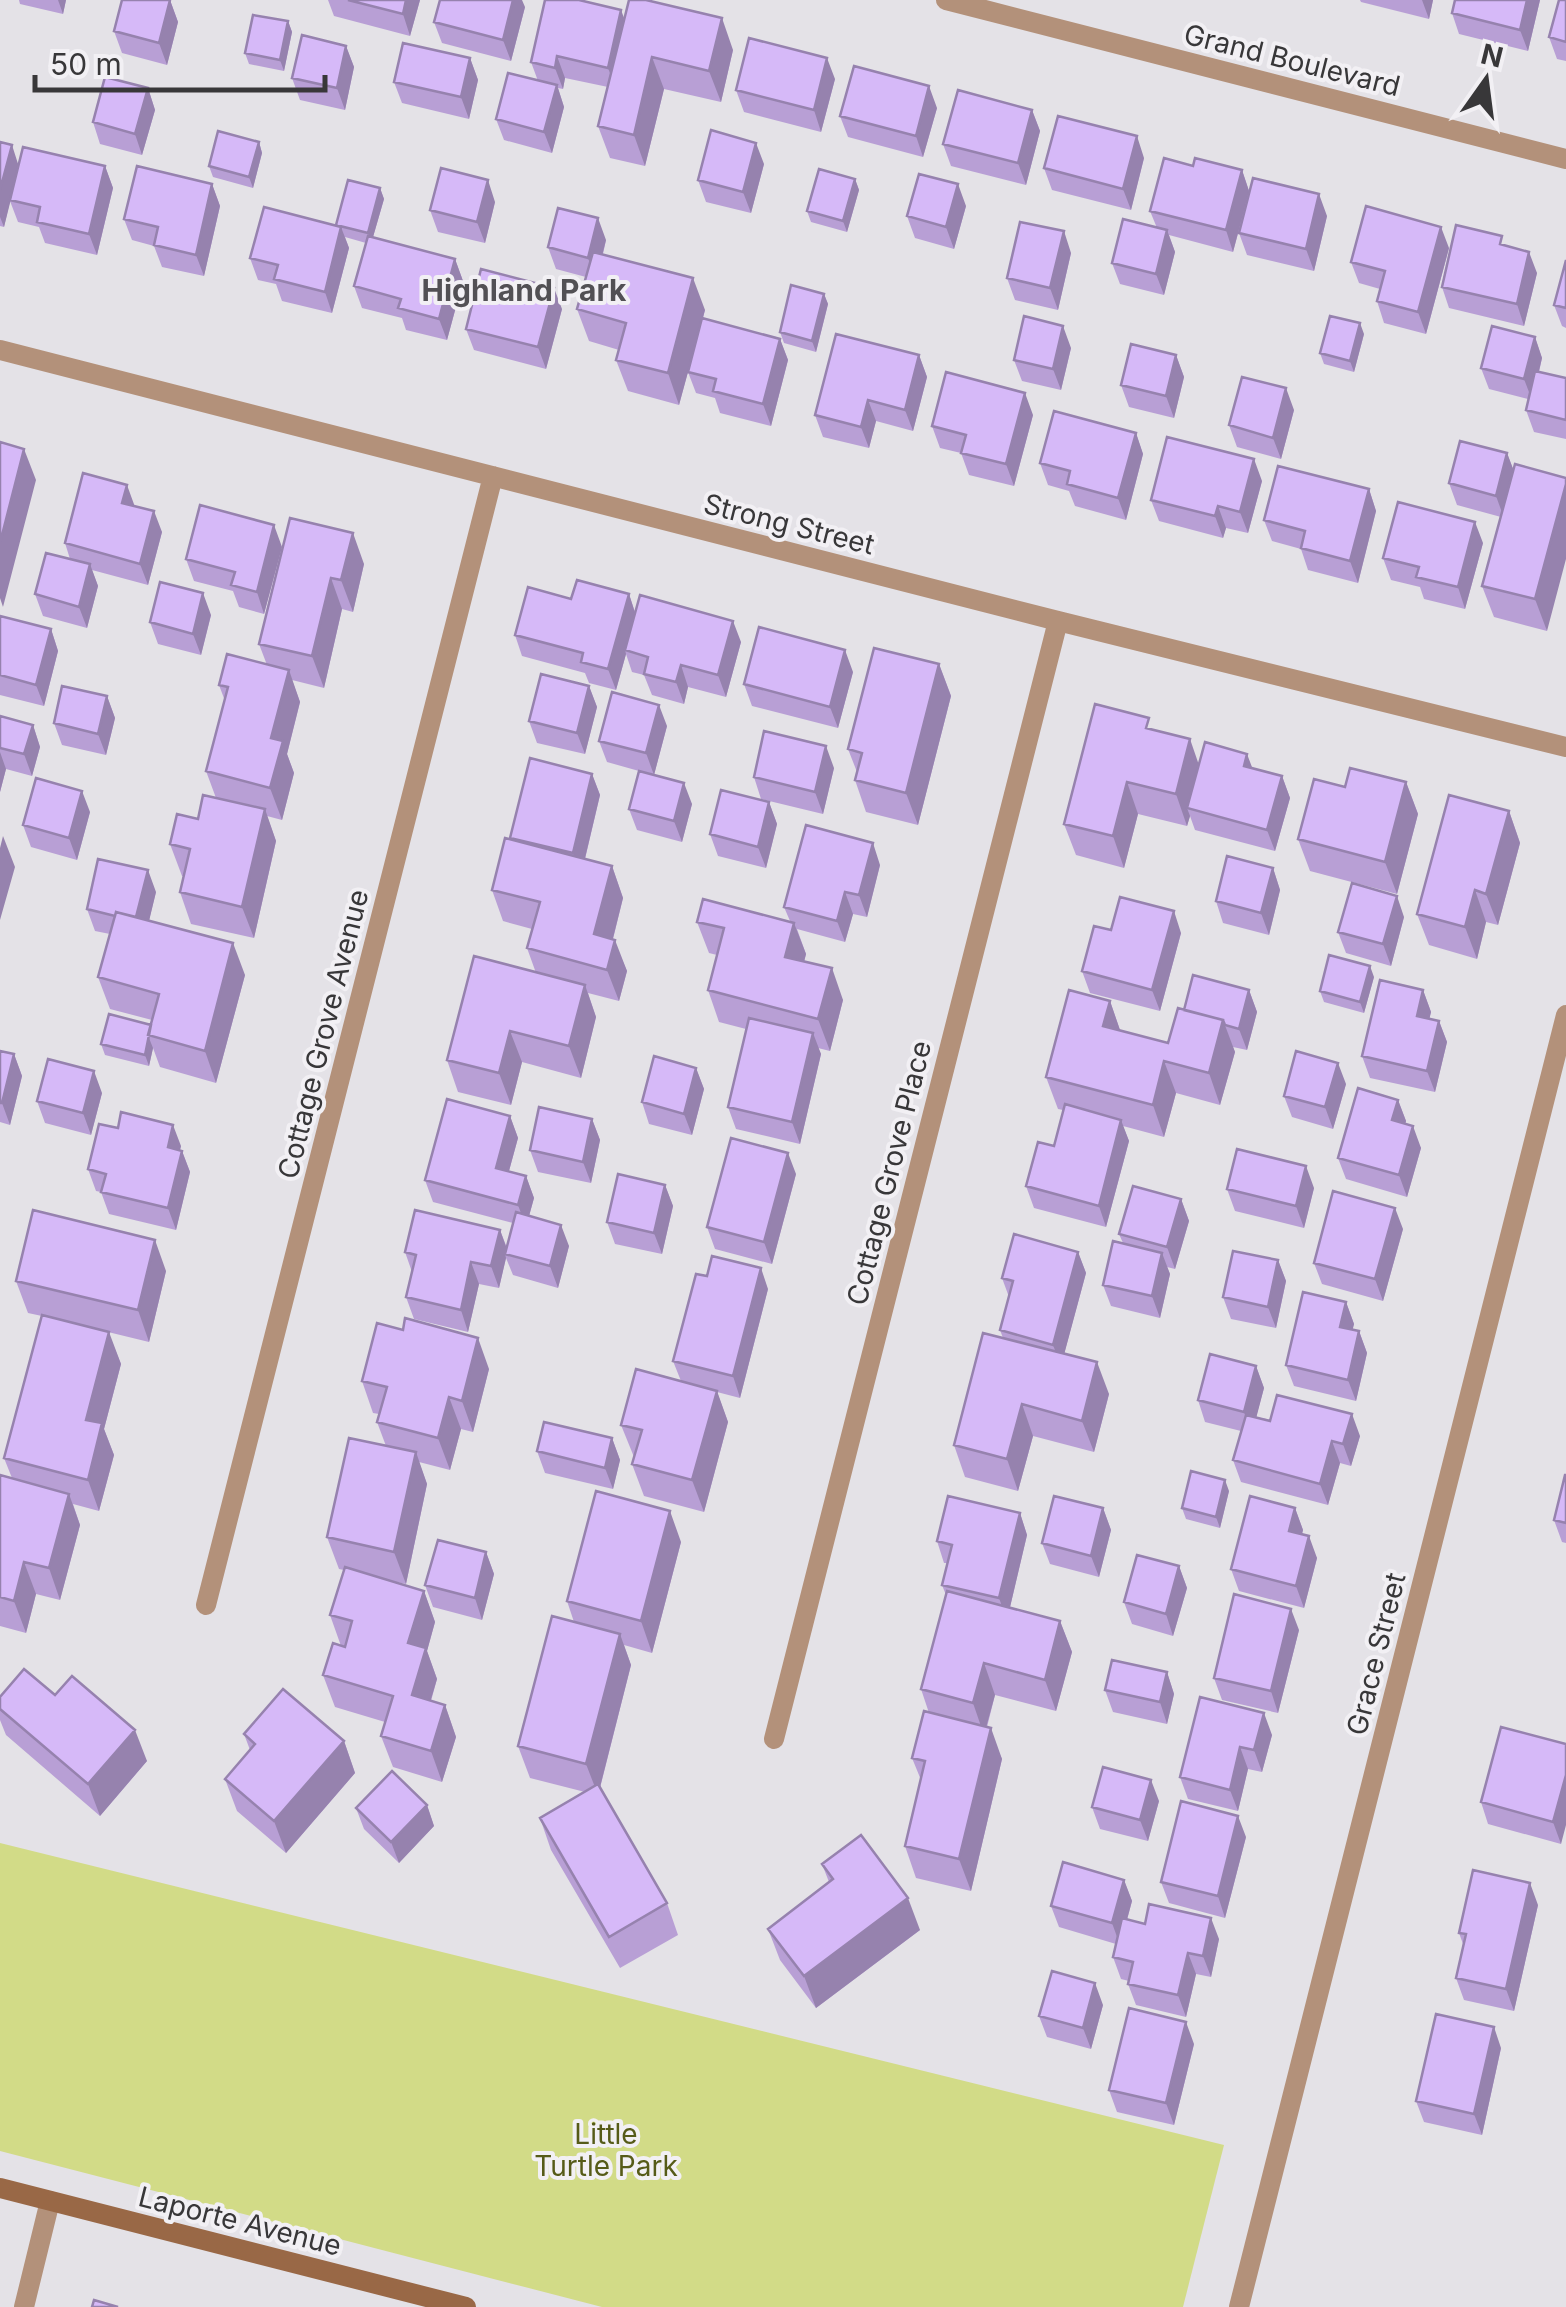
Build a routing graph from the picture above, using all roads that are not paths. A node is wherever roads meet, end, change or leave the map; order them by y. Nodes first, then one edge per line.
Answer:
1 (946, 0) edge
2 (1566, 159) edge
3 (0, 350) edge
4 (493, 476) junction
5 (1058, 621) junction
6 (1566, 747) edge
7 (1566, 1015) edge
8 (206, 1604) dead end
9 (774, 1740) dead end
10 (0, 2188) edge
11 (50, 2201) junction
12 (24, 2307) edge
13 (466, 2307) edge
14 (1239, 2307) edge

1 - 2 street, Grand Boulevard
3 - 4 street, Strong Street
4 - 5 street, Strong Street
4 - 8 street, Cottage Grove Avenue
5 - 6 street, Strong Street
5 - 9 street, Cottage Grove Place
7 - 14 street, Grace Street
10 - 11 street, Laporte Avenue
11 - 12 street
11 - 13 street, Laporte Avenue

